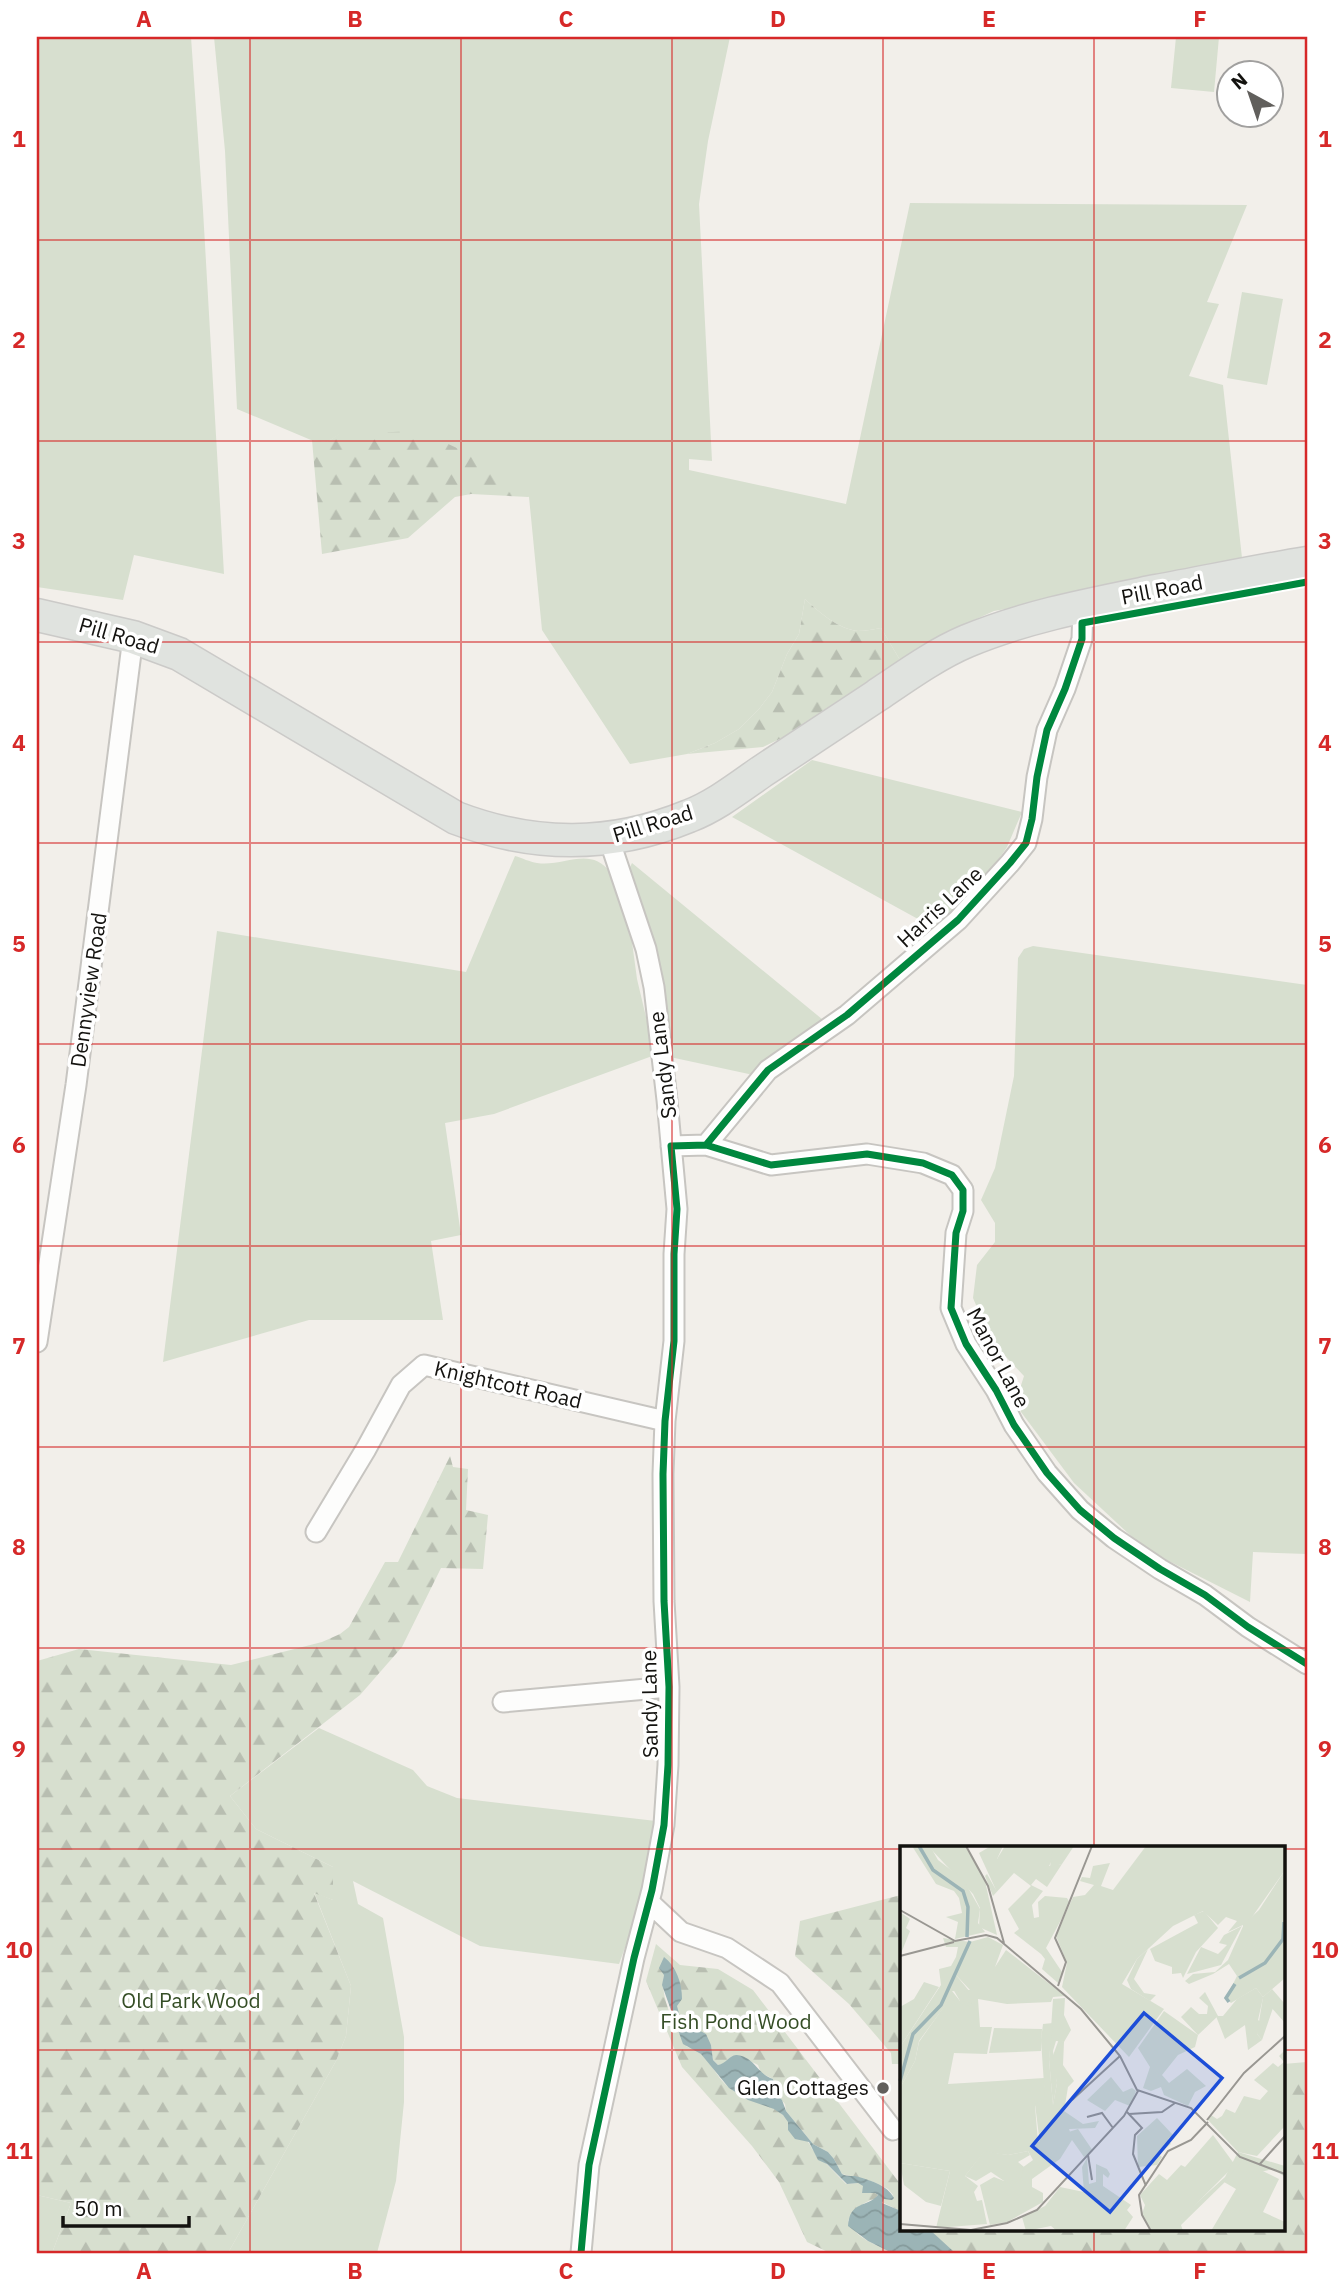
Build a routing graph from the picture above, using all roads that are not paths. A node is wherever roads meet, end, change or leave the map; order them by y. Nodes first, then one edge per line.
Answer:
1 (1307, 563) edge
2 (1083, 606) junction
3 (37, 615) edge
4 (133, 637) junction
5 (609, 839) junction
6 (671, 1146) junction
7 (706, 1146) junction
8 (37, 1342) edge
9 (665, 1421) junction
10 (316, 1532) dead end
11 (1307, 1664) edge
12 (669, 1687) junction
13 (503, 1702) dead end
14 (649, 1902) junction
15 (893, 2130) dead end
16 (581, 2253) edge

1 - 2 main road, Pill Road
2 - 5 main road, Pill Road
2 - 7 street, Harris Lane
3 - 4 main road, Pill Road
4 - 5 main road, Pill Road
4 - 8 street, Dennyview Road
5 - 6 street, Sandy Lane
6 - 7 street, Manor Lane
6 - 9 street, Sandy Lane
7 - 11 street, Manor Lane
9 - 10 street, Knightcott Road
9 - 12 street, Sandy Lane
12 - 13 street
12 - 14 street, Sandy Lane
14 - 15 street
14 - 16 street, Sandy Lane

